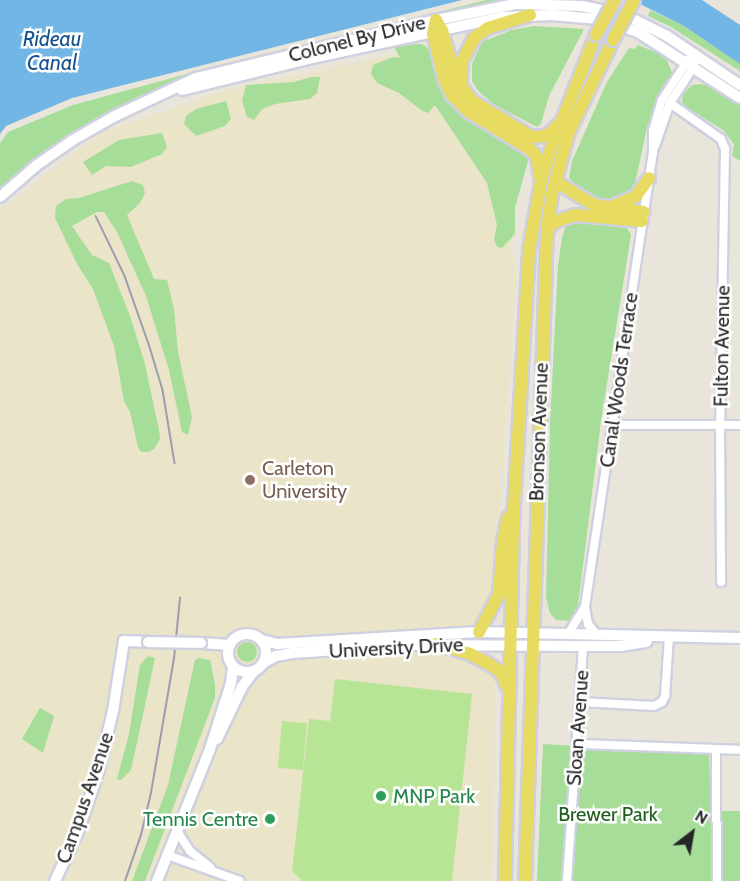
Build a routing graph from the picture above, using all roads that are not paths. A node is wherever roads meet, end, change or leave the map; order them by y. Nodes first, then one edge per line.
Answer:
1 (615, 0) edge
2 (634, 0) edge
3 (530, 15) junction
4 (436, 20) junction
5 (438, 32) junction
6 (696, 55) junction
7 (690, 64) junction
8 (740, 85) edge
9 (461, 88) junction
10 (173, 90) junction
11 (740, 98) edge
12 (670, 103) junction
13 (558, 125) junction
14 (653, 153) junction
15 (649, 178) junction
16 (541, 181) junction
17 (555, 181) junction
18 (0, 197) edge
19 (607, 208) junction
20 (643, 217) junction
21 (547, 231) junction
22 (612, 425) junction
23 (720, 425) junction
24 (740, 425) edge
25 (515, 488) junction
26 (721, 582) dead end
27 (585, 607) junction
28 (479, 632) junction
29 (568, 634) junction
30 (597, 635) junction
31 (669, 638) junction
32 (740, 638) edge
33 (510, 639) junction
34 (262, 640) junction
35 (532, 640) junction
36 (436, 644) junction
37 (230, 645) junction
38 (583, 646) junction
39 (233, 666) junction
40 (259, 667) junction
41 (508, 691) junction
42 (580, 702) junction
43 (578, 744) junction
44 (210, 749) junction
45 (716, 750) junction
46 (740, 750) edge
47 (177, 831) junction
48 (167, 855) junction
49 (230, 878) junction
50 (55, 881) edge
51 (157, 881) edge
52 (240, 881) edge
53 (505, 881) edge
54 (525, 881) edge
55 (567, 881) edge
56 (717, 881) edge

1 - 13 main road, Bronson Avenue, bridge
2 - 17 main road, Bronson Avenue, bridge
3 - 5 street, Colonel By Drive
3 - 7 street, Colonel By Drive
3 - 9 main road
4 - 5 main road
4 - 6 street, Colonel By Drive
4 - 10 street, Colonel By Drive
5 - 9 main road
5 - 10 street, Colonel By Drive
5 - 16 main road
6 - 7 street, Canal Woods Terrace
6 - 8 street, Colonel By Drive
7 - 11 street, Colonel By Drive
7 - 12 street, Canal Woods Terrace
7 - 14 street, Canal Woods Terrace
9 - 13 main road
10 - 18 street, Colonel By Drive
12 - 14 street, Canal Woods Terrace
12 - 23 street, Fulton Avenue
13 - 16 main road, Bronson Avenue
14 - 15 street, Canal Woods Terrace
15 - 19 main road
15 - 20 street, Canal Woods Terrace
16 - 25 main road, Bronson Avenue
17 - 19 main road
17 - 21 main road, Bronson Avenue
19 - 20 main road
20 - 21 main road
20 - 22 street, Canal Woods Terrace
21 - 35 main road, Bronson Avenue
22 - 23 street
22 - 27 street, Canal Woods Terrace
23 - 24 street
23 - 26 street, Fulton Avenue
25 - 28 main road
25 - 33 main road, Bronson Avenue
27 - 29 street, Canal Woods Terrace
27 - 30 street
28 - 33 street, University Drive
28 - 34 street, University Drive
29 - 30 street
29 - 35 street
30 - 31 street
31 - 32 street
31 - 38 street
31 - 42 street
33 - 35 street
33 - 36 street, University Drive
33 - 41 main road, Bronson Avenue
34 - 37 street
34 - 40 street
35 - 38 street
35 - 54 main road, Bronson Avenue
36 - 40 street, University Drive
36 - 41 main road
37 - 39 street
37 - 50 street, Campus Avenue, bridge
38 - 42 street, Sloan Avenue
39 - 40 street
39 - 44 street
40 - 44 street
41 - 53 main road, Bronson Avenue
42 - 43 street, Sloan Avenue
43 - 45 street
43 - 55 street, Sloan Avenue
44 - 47 street
45 - 46 street
45 - 56 street
47 - 48 street
47 - 49 street
48 - 49 street
48 - 51 street
49 - 52 street

